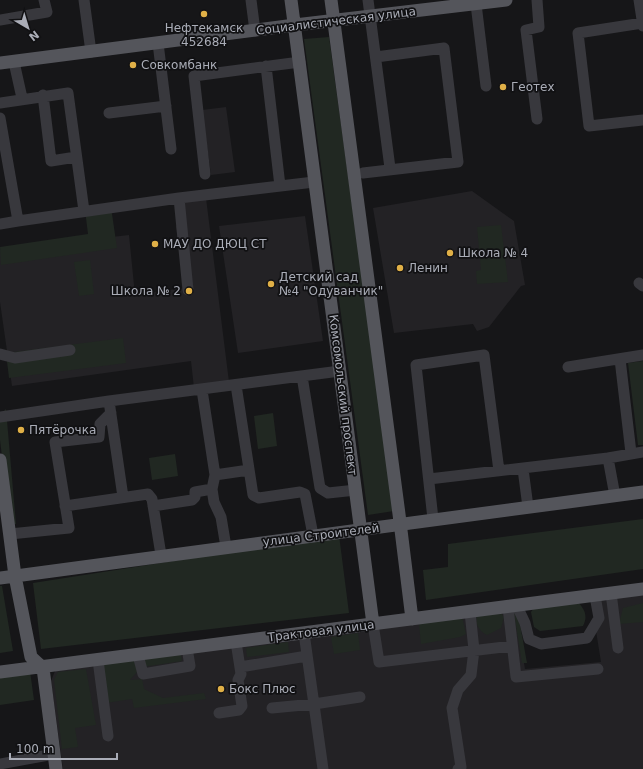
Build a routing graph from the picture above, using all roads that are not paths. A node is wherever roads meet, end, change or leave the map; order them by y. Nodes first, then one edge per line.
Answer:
1 (44, 0) edge
2 (84, 0) edge
3 (251, 0) edge
4 (291, 0) edge
5 (331, 0) edge
6 (368, 0) edge
7 (506, 0) edge
8 (536, 0) edge
9 (640, 0) edge
10 (462, 3) edge
11 (476, 4) junction
12 (370, 16) junction
13 (0, 20) edge
14 (334, 20) junction
15 (643, 24) edge
16 (295, 25) junction
17 (255, 30) junction
18 (158, 43) junction
19 (92, 52) junction
20 (376, 57) junction
21 (14, 62) junction
22 (300, 62) junction
23 (0, 63) edge
24 (266, 66) junction
25 (486, 86) dead end
26 (43, 96) junction
27 (22, 98) junction
28 (0, 102) edge
29 (166, 106) junction
30 (109, 113) dead end
31 (0, 118) edge
32 (537, 118) dead end
33 (643, 120) edge
34 (171, 149) dead end
35 (76, 157) junction
36 (390, 168) junction
37 (363, 173) dead end
38 (205, 174) dead end
39 (314, 182) junction
40 (280, 186) junction
41 (179, 198) junction
42 (84, 210) junction
43 (18, 221) junction
44 (0, 224) edge
45 (188, 290) dead end
46 (70, 350) dead end
47 (0, 354) edge
48 (643, 355) edge
49 (620, 359) junction
50 (568, 367) dead end
51 (340, 371) junction
52 (302, 376) junction
53 (236, 385) junction
54 (202, 390) junction
55 (109, 401) junction
56 (111, 412) junction
57 (0, 417) edge
58 (643, 452) edge
59 (631, 453) junction
60 (608, 458) junction
61 (0, 460) edge
62 (0, 464) edge
63 (523, 469) junction
64 (249, 470) junction
65 (499, 471) junction
66 (215, 475) junction
67 (429, 479) junction
68 (212, 489) junction
69 (356, 490) junction
70 (643, 492) edge
71 (614, 496) junction
72 (123, 497) junction
73 (65, 506) junction
74 (153, 506) junction
75 (528, 507) junction
76 (433, 519) junction
77 (401, 524) junction
78 (362, 530) junction
79 (10, 534) junction
80 (313, 535) junction
81 (226, 547) junction
82 (161, 555) junction
83 (15, 576) junction
84 (0, 578) edge
85 (643, 589) edge
86 (611, 593) junction
87 (595, 596) junction
88 (512, 606) junction
89 (470, 612) junction
90 (412, 619) junction
91 (373, 624) junction
92 (304, 633) junction
93 (236, 642) junction
94 (512, 646) junction
95 (187, 648) junction
96 (618, 648) dead end
97 (474, 650) junction
98 (138, 655) junction
99 (304, 657) junction
100 (98, 660) junction
101 (240, 667) junction
102 (43, 668) junction
103 (598, 669) dead end
104 (0, 672) edge
105 (304, 681) dead end
106 (360, 698) dead end
107 (314, 704) junction
108 (272, 708) dead end
109 (219, 713) dead end
110 (108, 736) dead end
111 (54, 754) junction
112 (0, 764) edge
113 (56, 769) edge
114 (322, 769) edge
115 (458, 769) edge

1 - 13 lane
2 - 19 lane
3 - 17 lane
4 - 16 main road, Комсомольский проспект
5 - 14 main road
6 - 12 lane
7 - 11 main road, Социалистическая улица
8 - 32 lane
9 - 15 lane
10 - 11 main road, Социалистическая улица
10 - 12 main road, Социалистическая улица
11 - 25 lane
12 - 14 main road, Социалистическая улица
12 - 20 lane
14 - 16 main road, Социалистическая улица
14 - 77 main road
15 - 33 lane
16 - 17 main road, Социалистическая улица
16 - 22 main road, Комсомольский проспект
17 - 18 main road, Социалистическая улица
18 - 19 main road, Социалистическая улица
18 - 29 lane
19 - 21 main road, Социалистическая улица
20 - 36 lane
20 - 36 lane
21 - 23 main road, Социалистическая улица
21 - 27 lane
22 - 24 lane
22 - 39 main road, Комсомольский проспект
24 - 38 lane
24 - 40 lane
26 - 27 lane
26 - 35 lane
26 - 35 lane
27 - 28 lane
29 - 30 lane
29 - 34 lane
31 - 43 lane
35 - 42 lane
36 - 37 lane
39 - 40 lane
39 - 51 main road, Комсомольский проспект
40 - 41 lane
41 - 42 lane
41 - 45 lane
42 - 43 lane
43 - 44 lane
46 - 47 lane
48 - 49 lane
49 - 50 lane
49 - 59 lane
51 - 52 lane
51 - 69 main road, Комсомольский проспект
52 - 53 lane
52 - 69 lane
53 - 54 lane
53 - 64 lane
54 - 55 lane
54 - 66 lane
55 - 56 lane
55 - 57 lane
56 - 72 lane
56 - 73 lane
58 - 59 lane
59 - 60 lane
60 - 63 lane
60 - 71 lane
61 - 62 main road
62 - 79 main road
63 - 65 lane
63 - 75 lane
64 - 66 lane
64 - 80 lane
65 - 67 lane
65 - 67 lane
66 - 68 lane
67 - 76 lane
68 - 74 lane
68 - 81 lane
69 - 78 main road, Комсомольский проспект
70 - 71 main road, улица Строителей
71 - 75 main road, улица Строителей
72 - 73 lane
72 - 74 lane
73 - 79 lane
74 - 82 lane
75 - 76 main road, улица Строителей
76 - 77 main road, улица Строителей
77 - 78 main road, улица Строителей
77 - 90 main road
78 - 80 main road, улица Строителей
78 - 91 main road, Комсомольский проспект
79 - 83 main road
80 - 81 main road, улица Строителей
81 - 82 main road, улица Строителей
82 - 83 main road, улица Строителей
83 - 84 main road, улица Строителей
83 - 102 main road
85 - 86 main road, Трактовая улица
86 - 87 main road, Трактовая улица
86 - 96 lane
87 - 88 main road, Трактовая улица
87 - 88 lane
88 - 89 main road, Трактовая улица
88 - 94 lane
89 - 90 main road, Трактовая улица
89 - 97 lane
90 - 91 main road, Трактовая улица
91 - 92 main road, Трактовая улица
91 - 97 lane
92 - 93 main road, Трактовая улица
92 - 99 lane
93 - 95 main road, Трактовая улица
93 - 101 lane
94 - 97 lane
94 - 103 lane
95 - 98 main road, Трактовая улица
95 - 98 lane
97 - 115 lane
98 - 100 main road, Трактовая улица
99 - 101 lane
99 - 105 lane
99 - 107 lane
100 - 102 main road, Трактовая улица
100 - 110 lane
101 - 109 lane
102 - 104 main road, Трактовая улица
102 - 111 main road
106 - 107 lane
107 - 108 lane
107 - 114 lane
111 - 112 lane
111 - 113 main road

